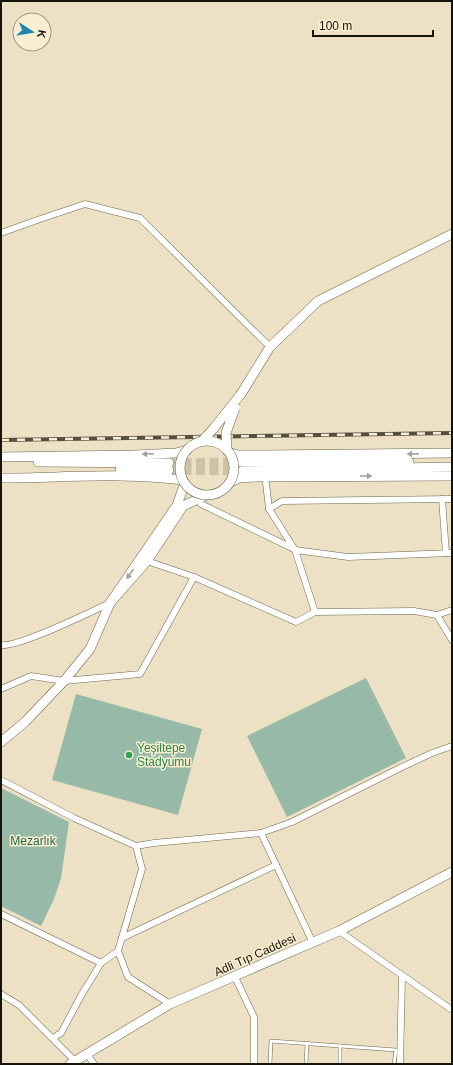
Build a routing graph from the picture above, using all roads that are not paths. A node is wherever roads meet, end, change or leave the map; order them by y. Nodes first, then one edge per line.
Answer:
1 (1, 233) edge
2 (452, 234) edge
3 (270, 347) junction
4 (241, 394) junction
5 (202, 441) junction
6 (186, 450) junction
7 (227, 451) junction
8 (452, 453) edge
9 (1, 457) edge
10 (452, 461) edge
11 (1, 463) edge
12 (452, 467) edge
13 (1, 472) edge
14 (452, 476) edge
15 (1, 478) edge
16 (184, 482) junction
17 (229, 483) junction
18 (266, 483) dead end
19 (207, 495) junction
20 (442, 499) junction
21 (452, 499) edge
22 (201, 504) dead end
23 (269, 509) junction
24 (155, 544) junction
25 (295, 550) junction
26 (449, 553) edge
27 (148, 561) junction
28 (194, 577) junction
29 (110, 603) junction
30 (452, 610) edge
31 (315, 612) junction
32 (437, 615) junction
33 (452, 640) edge
34 (1, 645) edge
35 (64, 681) junction
36 (1, 689) edge
37 (1, 742) edge
38 (452, 746) edge
39 (1, 780) edge
40 (261, 834) junction
41 (136, 846) junction
42 (276, 865) junction
43 (452, 872) edge
44 (1, 914) edge
45 (339, 931) junction
46 (122, 938) junction
47 (313, 943) junction
48 (118, 951) junction
49 (101, 963) junction
50 (402, 976) junction
51 (235, 977) junction
52 (1, 994) edge
53 (170, 1004) junction
54 (452, 1010) edge
55 (53, 1038) junction
56 (307, 1043) junction
57 (340, 1046) junction
58 (87, 1054) junction
59 (72, 1062) edge
60 (94, 1064) edge
61 (254, 1064) edge
62 (270, 1064) edge
63 (306, 1064) edge
64 (340, 1064) edge
65 (394, 1064) edge
66 (400, 1064) edge

1 - 3 street
2 - 3 main road
3 - 4 main road
4 - 5 main road, bridge
4 - 7 main road, bridge
5 - 6 main road, bridge
5 - 7 main road, bridge
6 -> 9 main road
6 - 16 main road, bridge
8 -> 7 main road
7 - 17 main road, bridge
10 - 12 main road
11 - 13 main road
17 -> 14 main road
15 - 16 main road
16 - 19 main road, bridge
16 - 24 main road
17 - 19 main road, bridge
18 - 23 street
19 - 24 main road
20 - 21 street
20 - 23 street
20 - 26 street
22 - 25 street
23 - 25 street
24 - 27 main road
24 -> 29 main road
25 - 26 street
25 - 31 street
27 - 28 street
27 - 29 main road
28 - 31 street
28 - 35 street
29 - 34 street
29 - 35 main road
30 - 32 street
31 - 32 street
32 - 33 street
35 - 36 street
35 - 37 main road
38 - 40 street
39 - 41 street
40 - 41 street
40 - 42 street
41 - 46 street
42 - 46 street
42 - 47 street
43 - 45 main road, Adli Tıp Caddesi
44 - 49 street
45 - 47 main road, Adli Tıp Caddesi
45 - 50 street
46 - 48 street
47 - 51 main road, Adli Tıp Caddesi
48 - 49 street
48 - 53 street
49 - 55 street
50 - 54 street
50 - 66 street
51 - 53 main road, Adli Tıp Caddesi
51 - 61 street
52 - 55 street
53 - 58 main road, Adli Tıp Caddesi
55 - 59 street
56 - 57 lane
56 - 62 lane
56 - 63 lane
57 - 64 lane
57 - 65 lane
58 - 59 main road, Adli Tıp Caddesi
58 - 60 street

